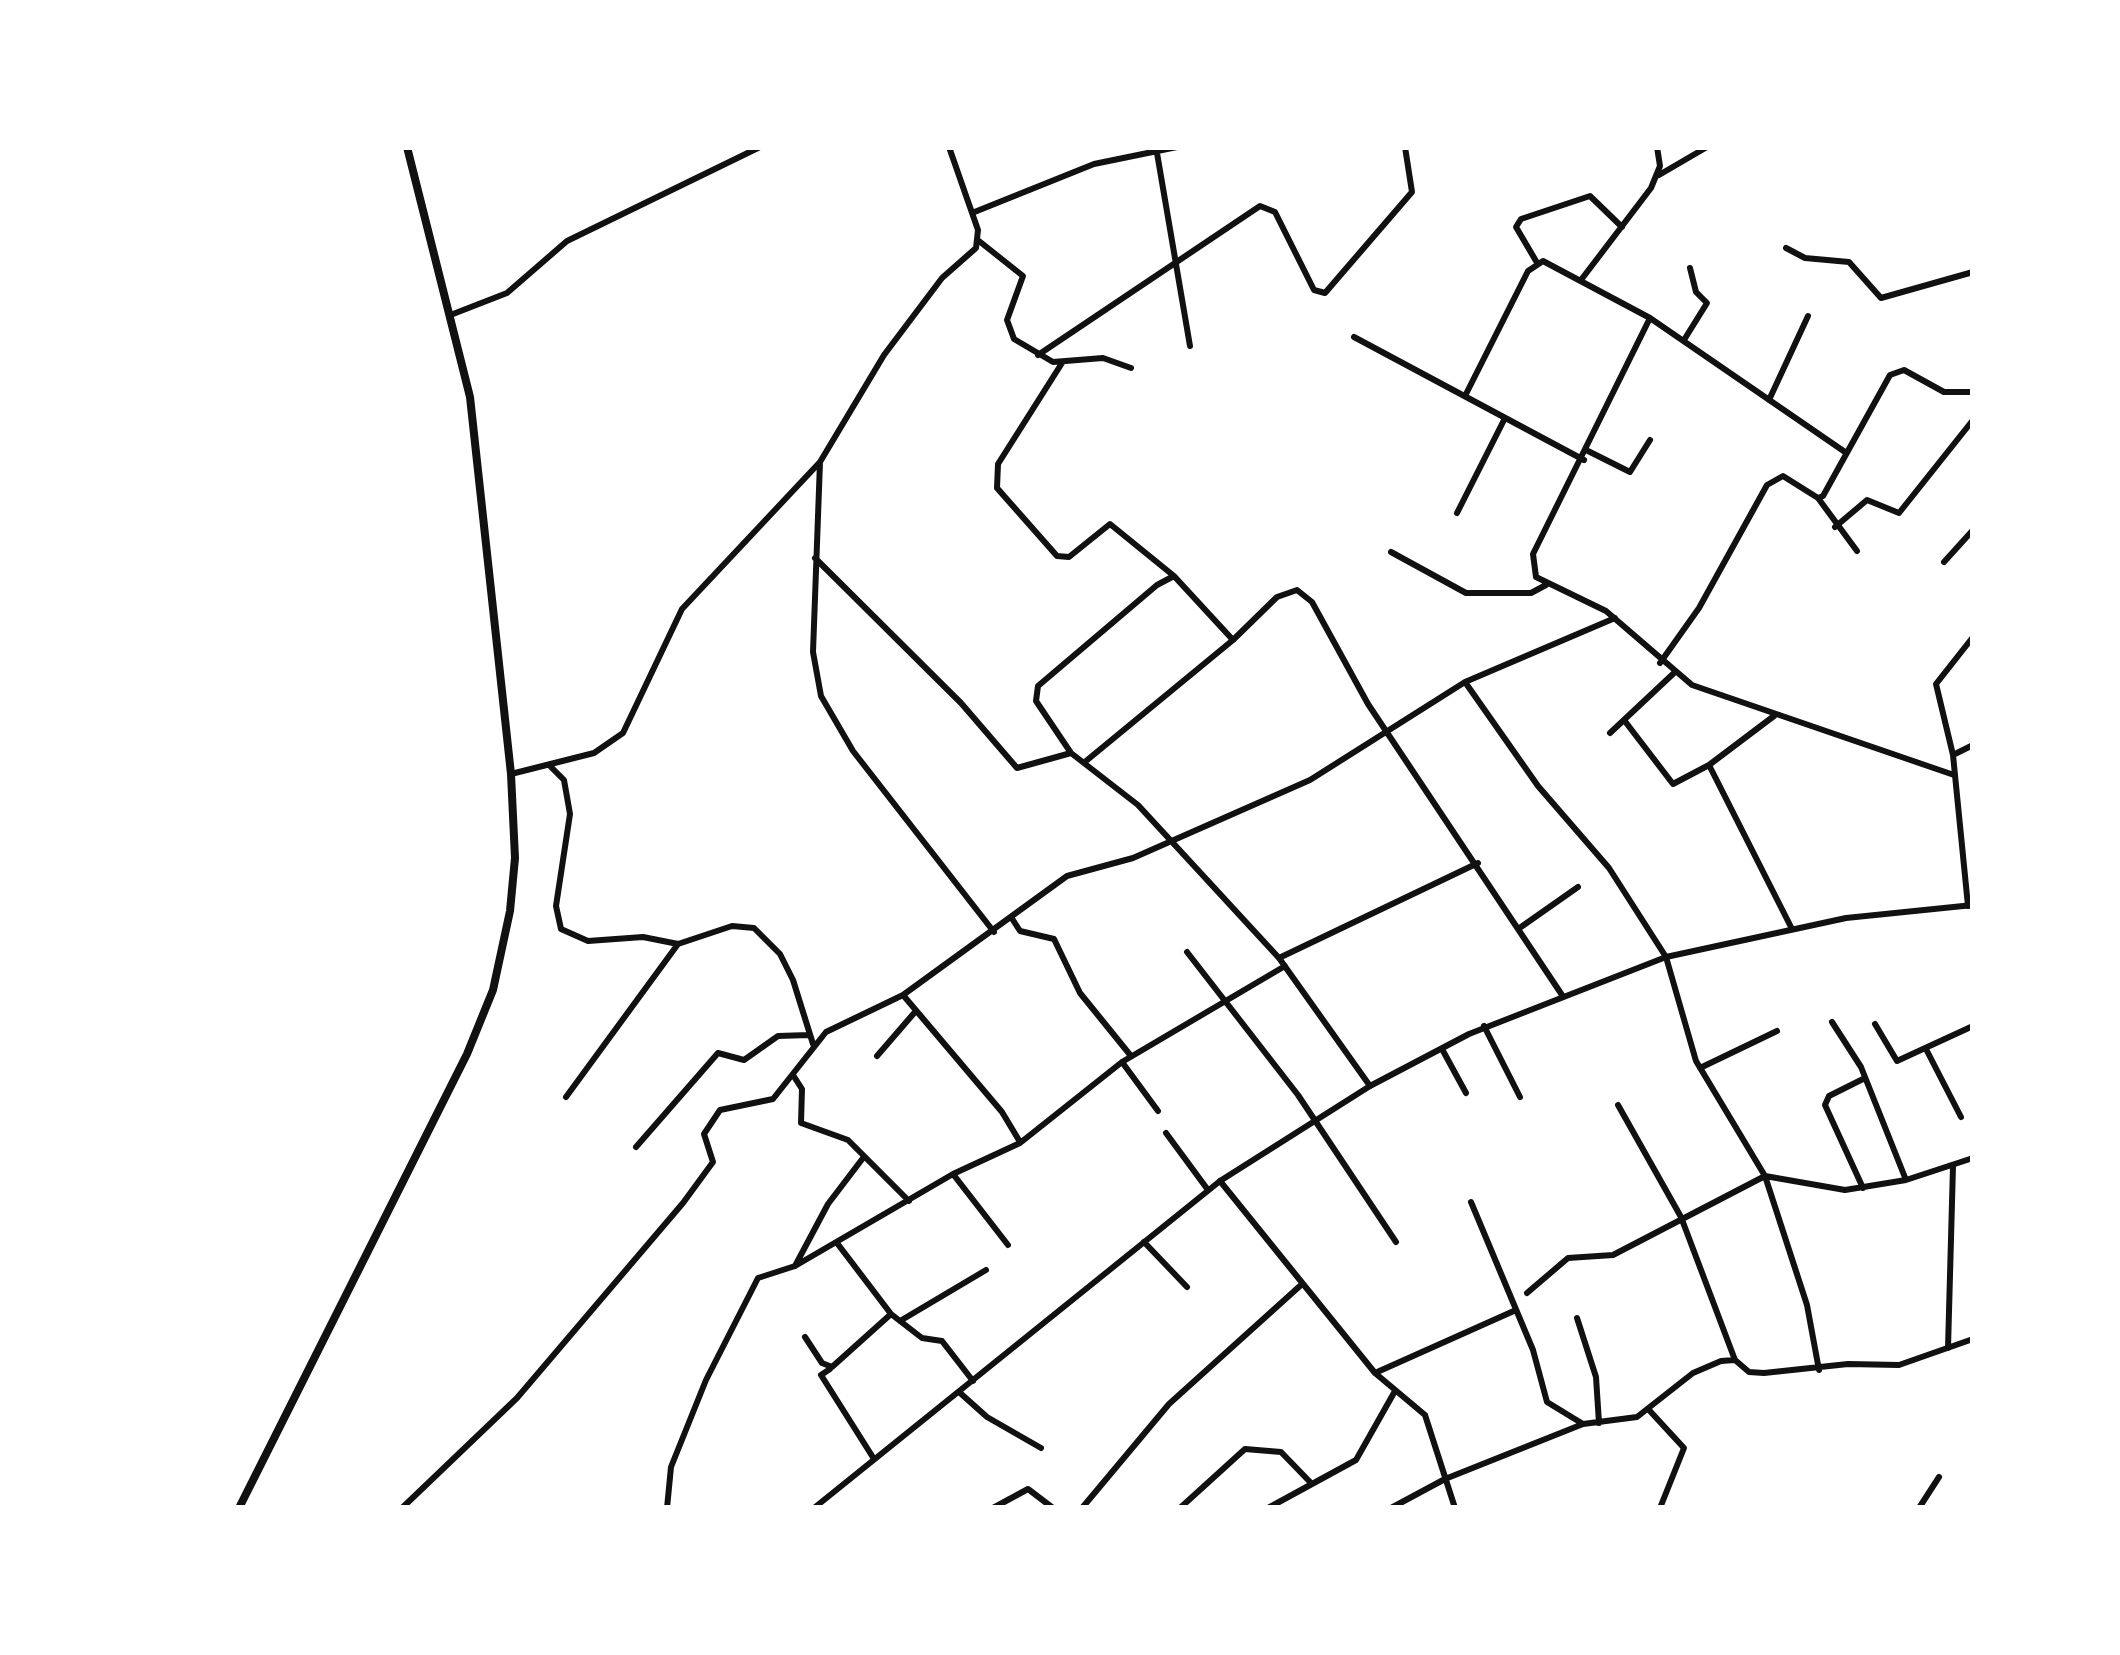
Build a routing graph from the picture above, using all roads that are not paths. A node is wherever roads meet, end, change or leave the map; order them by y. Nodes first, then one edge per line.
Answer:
1 (407, 147) edge
2 (760, 147) edge
3 (949, 147) edge
4 (1178, 147) edge
5 (1405, 147) edge
6 (1657, 147) edge
7 (1707, 147) edge
8 (1157, 153) junction
9 (1655, 177) junction
10 (972, 212) junction
11 (1622, 227) junction
12 (979, 241) junction
13 (1786, 248) dead end
14 (1175, 260) junction
15 (1537, 262) junction
16 (1690, 268) dead end
17 (1973, 272) edge
18 (1582, 280) junction
19 (454, 314) junction
20 (1808, 316) dead end
21 (1650, 318) junction
22 (1354, 337) dead end
23 (1684, 340) junction
24 (1190, 346) dead end
25 (1038, 355) junction
26 (1062, 363) junction
27 (1131, 368) dead end
28 (1973, 392) edge
29 (1465, 396) junction
30 (1769, 400) junction
31 (1505, 418) junction
32 (1973, 421) edge
33 (1650, 440) dead end
34 (1845, 452) junction
35 (1586, 455) junction
36 (820, 462) junction
37 (1818, 499) junction
38 (1457, 513) dead end
39 (1835, 527) junction
40 (1973, 530) edge
41 (1857, 551) dead end
42 (1391, 552) dead end
43 (815, 559) junction
44 (1944, 562) dead end
45 (1174, 576) junction
46 (1546, 585) junction
47 (1615, 618) junction
48 (1973, 637) edge
49 (1233, 640) junction
50 (1660, 663) junction
51 (1674, 674) junction
52 (1465, 682) junction
53 (1774, 716) junction
54 (1624, 720) junction
55 (1387, 733) junction
56 (1610, 733) dead end
57 (1973, 745) edge
58 (1071, 753) junction
59 (1953, 754) junction
60 (1086, 761) junction
61 (1709, 765) junction
62 (548, 766) junction
63 (511, 774) junction
64 (1954, 775) junction
65 (1170, 838) junction
66 (1478, 862) junction
67 (1578, 887) dead end
68 (1971, 905) edge
69 (1011, 917) junction
70 (1521, 927) junction
71 (1792, 929) junction
72 (994, 932) junction
73 (678, 944) junction
74 (1187, 952) dead end
75 (1666, 957) junction
76 (1279, 958) junction
77 (1285, 966) junction
78 (903, 995) junction
79 (1562, 995) junction
80 (1228, 1003) junction
81 (915, 1012) junction
82 (1832, 1022) dead end
83 (1875, 1024) dead end
84 (1484, 1026) junction
85 (1973, 1026) edge
86 (1777, 1031) dead end
87 (811, 1039) junction
88 (1442, 1049) junction
89 (1926, 1049) junction
90 (877, 1056) dead end
91 (1131, 1057) junction
92 (1122, 1062) junction
93 (1700, 1068) junction
94 (794, 1075) junction
95 (1865, 1078) junction
96 (1370, 1086) junction
97 (1466, 1093) dead end
98 (566, 1097) dead end
99 (1520, 1097) dead end
100 (1618, 1106) dead end
101 (1158, 1112) dead end
102 (1961, 1117) dead end
103 (1312, 1122) junction
104 (1166, 1133) dead end
105 (1020, 1143) junction
106 (635, 1147) dead end
107 (863, 1158) junction
108 (1973, 1158) edge
109 (1953, 1164) junction
110 (953, 1174) junction
111 (1765, 1176) junction
112 (1906, 1180) junction
113 (1220, 1181) junction
114 (1863, 1188) junction
115 (1208, 1190) junction
116 (909, 1202) junction
117 (1471, 1202) dead end
118 (1681, 1216) junction
119 (837, 1242) junction
120 (1144, 1242) junction
121 (1396, 1242) dead end
122 (1008, 1245) dead end
123 (794, 1266) junction
124 (986, 1270) dead end
125 (1301, 1285) junction
126 (1187, 1287) dead end
127 (1527, 1293) dead end
128 (1516, 1310) junction
129 (891, 1314) junction
130 (1577, 1318) dead end
131 (900, 1322) junction
132 (806, 1337) dead end
133 (1973, 1339) edge
134 (1948, 1348) junction
135 (1735, 1360) junction
136 (832, 1367) junction
137 (1820, 1370) junction
138 (1375, 1373) junction
139 (973, 1381) junction
140 (1395, 1391) junction
141 (959, 1392) junction
142 (1648, 1409) junction
143 (1599, 1423) junction
144 (1583, 1424) junction
145 (1041, 1448) dead end
146 (874, 1459) junction
147 (1940, 1477) dead end
148 (1445, 1479) junction
149 (1312, 1484) junction
150 (817, 1507) edge
151 (239, 1508) edge
152 (402, 1508) edge
153 (667, 1508) edge
154 (993, 1508) edge
155 (1052, 1508) edge
156 (1082, 1508) edge
157 (1180, 1508) edge
158 (1268, 1508) edge
159 (1391, 1508) edge
160 (1455, 1508) edge
161 (1660, 1508) edge
162 (1919, 1508) edge

1 - 19 main road
2 - 19 street
3 - 10 street
4 - 8 street
5 - 14 street
6 - 9 street
7 - 9 street
8 - 10 street
8 - 14 street
9 - 11 street
10 - 12 street
11 - 15 street
11 - 18 street
12 - 25 street
12 - 36 street
13 - 17 street
14 - 24 street
14 - 25 street
15 - 18 street
15 - 29 street
16 - 23 street
18 - 21 street
19 - 63 main road
20 - 30 street
21 - 23 street
21 - 35 street
22 - 29 street
23 - 30 street
25 - 26 street
26 - 27 street
26 - 45 street
28 - 34 street
29 - 31 street
30 - 34 street
31 - 35 street
31 - 38 street
32 - 39 street
33 - 35 street
34 - 37 street
35 - 46 street
36 - 43 street
36 - 62 street
37 - 39 street
37 - 50 street
39 - 41 street
40 - 44 street
42 - 46 street
43 - 58 street
43 - 72 street
45 - 49 street
45 - 58 street
46 - 47 street
47 - 50 street
47 - 52 street
48 - 59 street
49 - 55 street
49 - 60 street
50 - 51 street
51 - 53 street
51 - 54 street
52 - 55 street
52 - 75 street
53 - 61 street
53 - 64 street
54 - 56 street
54 - 61 street
55 - 65 street
55 - 66 street
57 - 59 street
58 - 60 street
59 - 64 street
60 - 65 street
61 - 71 street
62 - 63 street
62 - 73 street
63 - 151 main road
64 - 68 street
65 - 69 street
65 - 76 street
66 - 70 street
66 - 76 street
67 - 70 street
68 - 71 street
69 - 72 street
69 - 91 street
70 - 79 street
71 - 75 street
72 - 78 street
73 - 87 street
73 - 98 street
74 - 80 street
75 - 79 street
75 - 93 street
76 - 77 street
77 - 80 street
77 - 96 street
78 - 81 street
78 - 87 street
79 - 84 street
80 - 91 street
80 - 103 street
81 - 90 street
81 - 105 street
82 - 95 street
83 - 89 street
84 - 88 street
84 - 99 street
85 - 89 street
86 - 93 street
87 - 94 street
87 - 106 street
88 - 96 street
88 - 97 street
89 - 102 street
91 - 92 street
92 - 101 street
92 - 105 street
93 - 111 street
94 - 107 street
94 - 152 street
95 - 112 street
95 - 114 street
96 - 103 street
100 - 118 street
103 - 113 street
103 - 121 street
104 - 115 street
105 - 110 street
107 - 116 street
107 - 123 street
108 - 109 street
109 - 112 street
109 - 134 street
110 - 116 street
110 - 122 street
111 - 114 street
111 - 118 street
111 - 137 street
112 - 114 street
113 - 115 street
113 - 125 street
115 - 120 street
116 - 119 street
117 - 128 street
118 - 127 street
118 - 135 street
119 - 123 street
119 - 129 street
120 - 126 street
120 - 139 street
123 - 153 street
124 - 131 street
125 - 138 street
125 - 156 street
128 - 138 street
128 - 144 street
129 - 131 street
129 - 136 street
130 - 143 street
131 - 139 street
132 - 136 street
133 - 134 street
134 - 137 street
135 - 137 street
135 - 142 street
136 - 146 street
138 - 140 street
139 - 141 street
140 - 148 street
140 - 149 street
141 - 145 street
141 - 146 street
142 - 143 street
142 - 161 street
143 - 144 street
144 - 148 street
146 - 150 street
147 - 162 street
148 - 159 street
148 - 160 street
149 - 157 street
149 - 158 street
154 - 155 street

